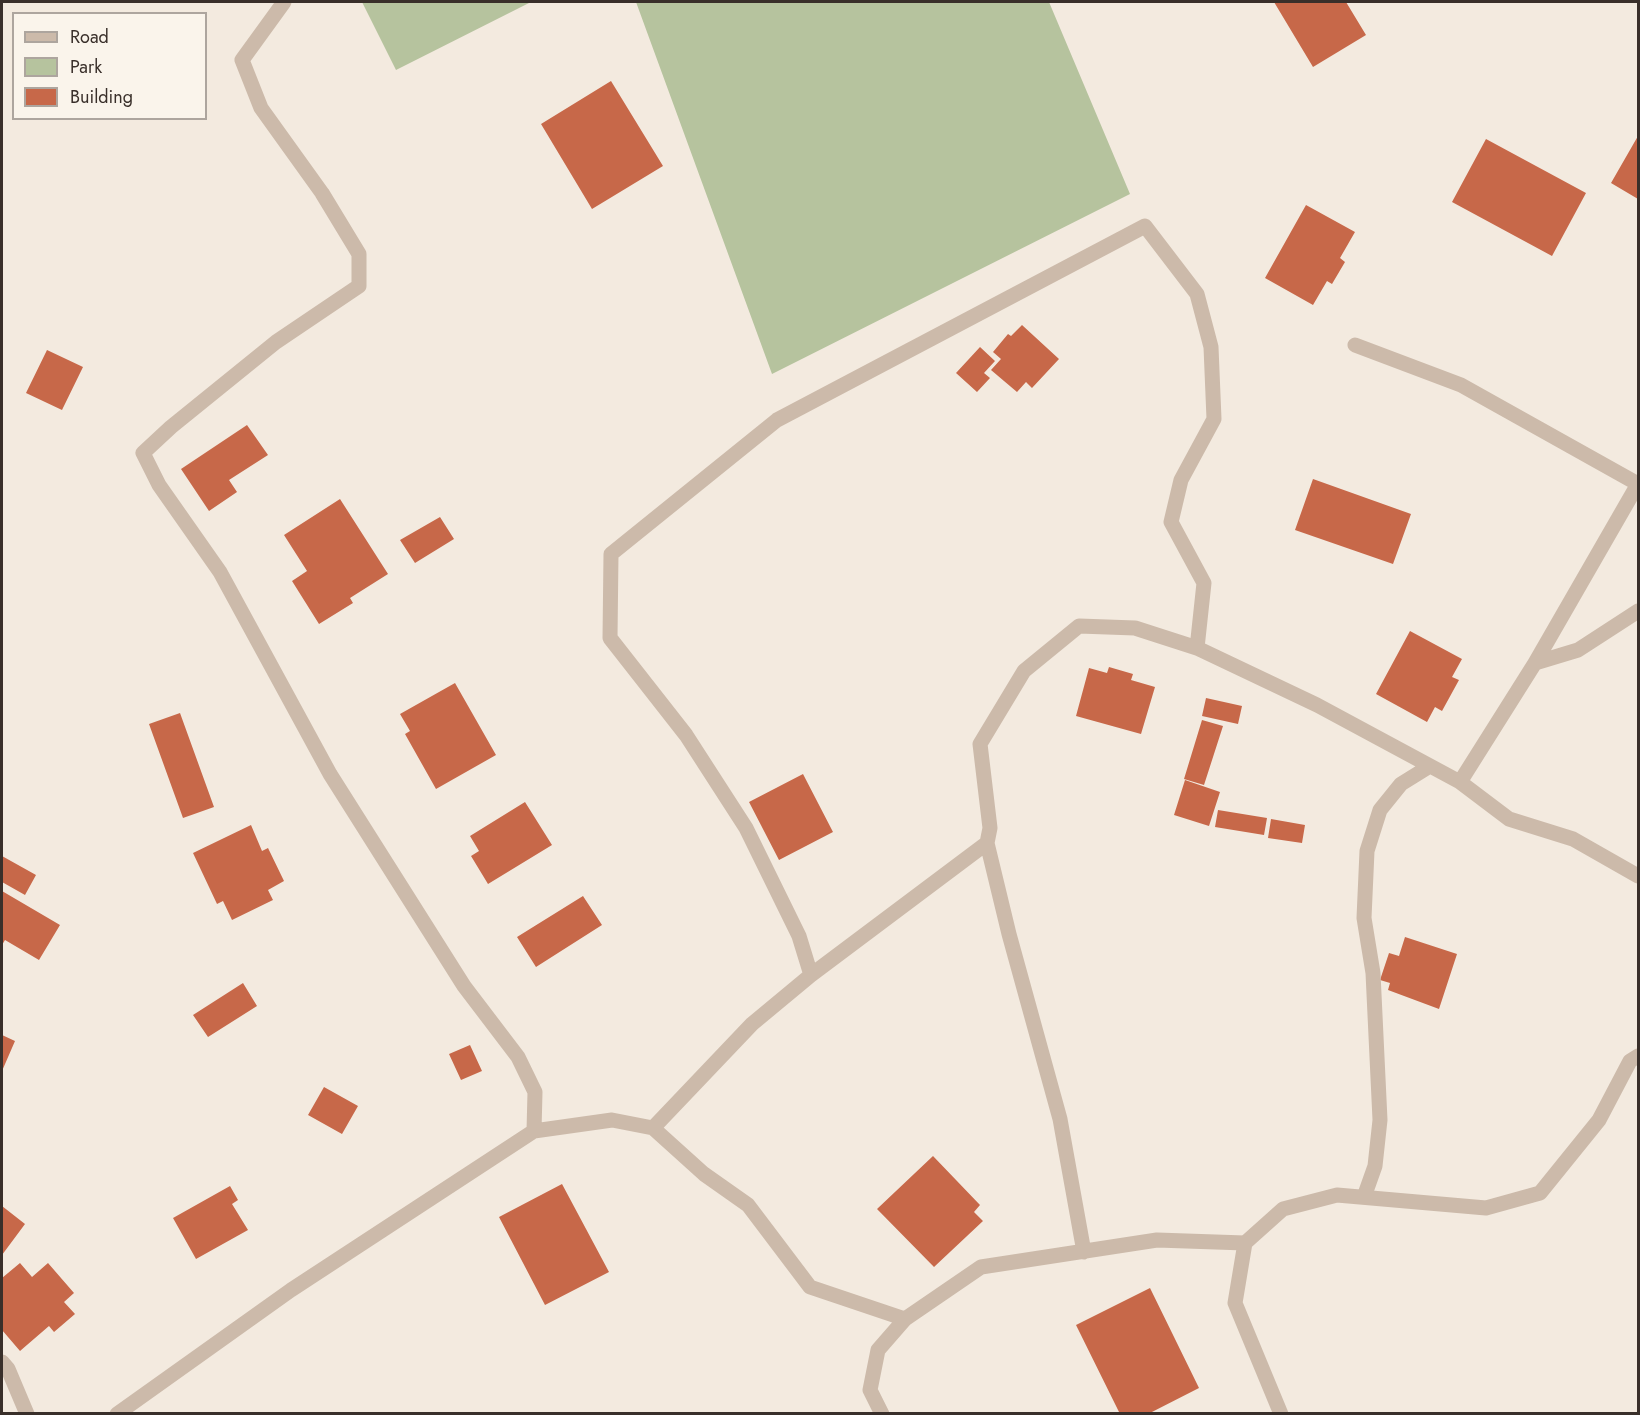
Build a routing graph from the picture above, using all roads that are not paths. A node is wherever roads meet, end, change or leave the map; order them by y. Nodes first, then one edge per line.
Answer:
1 (285, 2) edge
2 (1355, 345) dead end
3 (1638, 484) edge
4 (1638, 610) edge
5 (1197, 648) junction
6 (1535, 663) junction
7 (1430, 766) junction
8 (1460, 782) junction
9 (987, 843) junction
10 (1638, 876) edge
11 (811, 975) junction
12 (1638, 1056) edge
13 (653, 1128) junction
14 (534, 1131) junction
15 (1364, 1197) junction
16 (1245, 1243) junction
17 (1084, 1252) junction
18 (905, 1319) junction
19 (2, 1362) edge
20 (27, 1413) edge
21 (117, 1413) edge
22 (882, 1413) edge
23 (1281, 1413) edge

1 - 14 street
2 - 3 street
3 - 6 street
4 - 6 street
5 - 7 street
5 - 9 street
5 - 11 street
6 - 8 street
7 - 8 street
7 - 15 street
8 - 10 street
9 - 11 street
9 - 17 street
11 - 13 street
12 - 15 street
13 - 14 street
13 - 18 street
14 - 21 street
15 - 16 street
16 - 17 street
16 - 23 street
17 - 18 street
18 - 22 street
19 - 20 street

